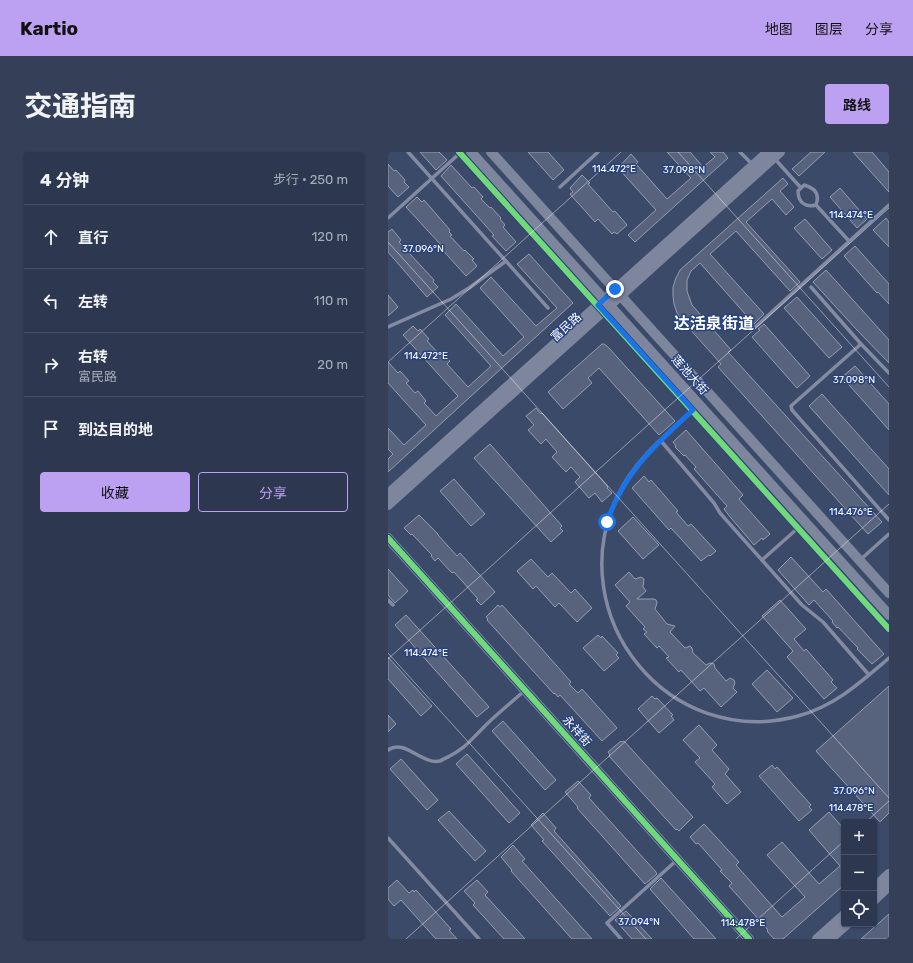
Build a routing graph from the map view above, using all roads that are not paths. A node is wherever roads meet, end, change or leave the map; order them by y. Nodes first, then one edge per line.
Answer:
1 (408, 152) edge
2 (459, 152) edge
3 (471, 152) edge
4 (491, 152) edge
5 (598, 152) edge
6 (740, 152) edge
7 (774, 154) edge
8 (753, 165) junction
9 (432, 178) junction
10 (560, 187) dead end
11 (801, 188) junction
12 (816, 204) junction
13 (889, 205) edge
14 (388, 218) edge
15 (849, 241) junction
16 (506, 261) junction
17 (811, 287) dead end
18 (618, 292) junction
19 (604, 305) junction
20 (548, 308) dead end
21 (388, 327) edge
22 (752, 330) dead end
23 (861, 344) junction
24 (889, 373) edge
25 (693, 410) junction
26 (661, 440) junction
27 (388, 494) edge
28 (388, 505) edge
29 (889, 520) edge
30 (798, 528) junction
31 (889, 534) edge
32 (388, 538) edge
33 (762, 560) junction
34 (859, 560) junction
35 (889, 593) edge
36 (388, 600) edge
37 (393, 605) dead end
38 (889, 615) edge
39 (889, 629) edge
40 (889, 658) edge
41 (869, 675) junction
42 (525, 690) junction
43 (388, 750) edge
44 (388, 838) edge
45 (678, 859) junction
46 (889, 874) edge
47 (877, 885) edge
48 (889, 886) edge
49 (877, 897) edge
50 (841, 918) edge
51 (844, 927) edge
52 (479, 939) edge
53 (621, 939) edge
54 (749, 939) edge
55 (817, 939) edge
56 (830, 939) edge

1 - 9 lane
2 - 9 lane
2 - 19 street
3 - 19 street, 莲池大街
4 - 18 street, 莲池大街
5 - 10 lane
6 - 8 lane
7 - 8 street, 富民路
7 - 11 lane
7 - 18 street, 富民路
8 - 18 street, 富民路
9 - 14 lane
9 - 16 lane
11 - 12 lane
11 - 12 lane
12 - 15 lane
13 - 15 lane
15 - 22 lane
16 - 20 lane
16 - 21 lane
17 - 23 lane
18 - 19 street, 富民路
18 - 34 street, 莲池大街
19 - 25 street
19 - 27 street, 富民路
19 - 28 street, 富民路
19 - 38 street, 莲池大街
23 - 24 lane
23 - 29 lane
25 - 26 lane
25 - 30 street
26 - 33 lane
26 - 41 lane
30 - 33 lane
30 - 39 street
31 - 34 lane
32 - 42 street, 永祥街
33 - 41 lane
34 - 35 street, 莲池大街
36 - 37 lane
40 - 41 lane
42 - 43 lane
42 - 45 street, 永祥街
44 - 52 lane
45 - 53 lane
45 - 54 street, 永祥街
46 - 47 street
48 - 49 street
50 - 55 street
51 - 56 street

